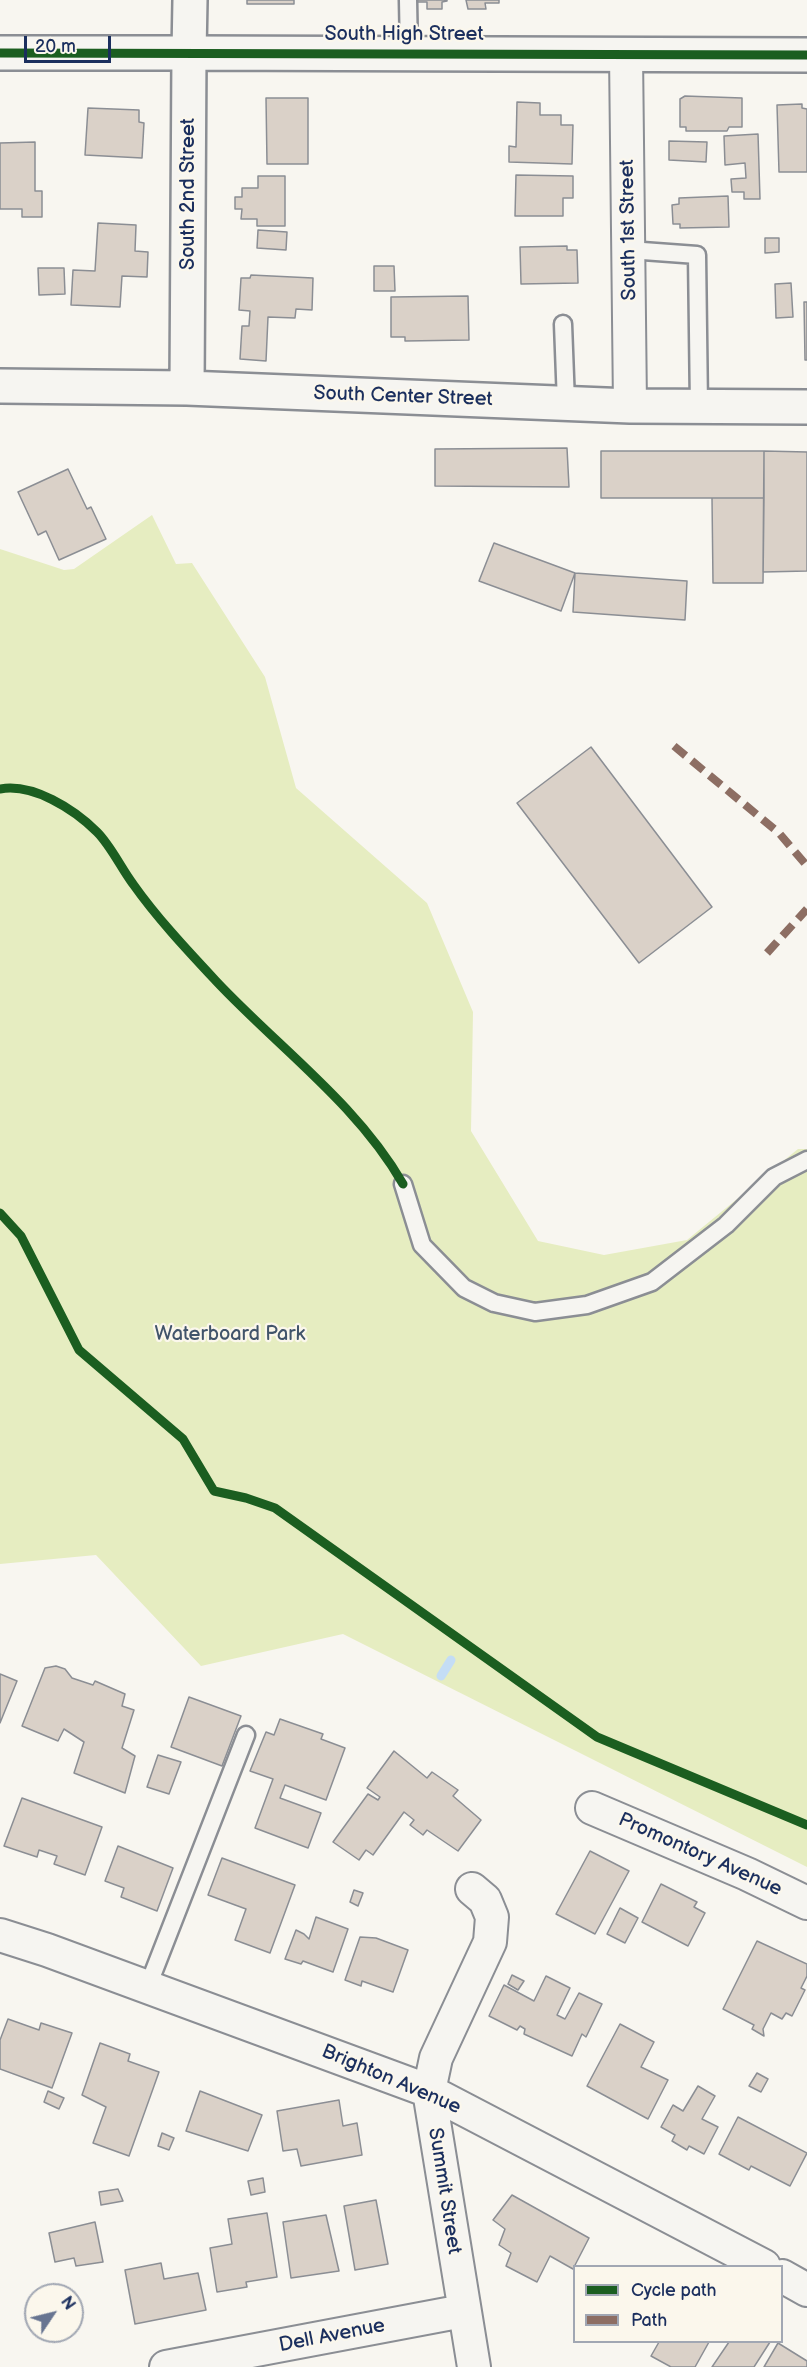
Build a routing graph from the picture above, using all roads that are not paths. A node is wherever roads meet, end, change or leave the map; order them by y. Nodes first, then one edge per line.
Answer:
1 (190, 0) edge
2 (408, 0) edge
3 (0, 53) edge
4 (189, 53) junction
5 (409, 53) junction
6 (626, 54) junction
7 (807, 55) edge
8 (629, 250) junction
9 (563, 324) dead end
10 (0, 386) edge
11 (188, 388) junction
12 (566, 403) junction
13 (630, 406) junction
14 (699, 407) junction
15 (807, 407) edge
16 (807, 1160) edge
17 (403, 1184) dead end
18 (246, 1735) dead end
19 (592, 1808) dead end
20 (472, 1889) dead end
21 (807, 1903) edge
22 (0, 1935) edge
23 (148, 1986) junction
24 (429, 2091) junction
25 (762, 2265) edge
26 (783, 2277) edge
27 (807, 2290) edge
28 (463, 2311) junction
29 (166, 2367) edge
30 (474, 2367) edge

1 - 4 street, South 2nd Street
2 - 5 lane
3 - 4 street, South High Street
4 - 5 street, South High Street
4 - 11 street, South 2nd Street
5 - 6 street, South High Street
6 - 7 street, South High Street
6 - 8 street, South 1st Street
8 - 13 street, South 1st Street
8 - 14 lane
9 - 12 lane
10 - 11 street, South Center Street
11 - 12 street, South Center Street
12 - 13 street, South Center Street
13 - 14 street, South Center Street
14 - 15 street, South Center Street
16 - 17 lane
18 - 23 lane
19 - 21 street, Promontory Avenue
20 - 24 street, Summit Street
22 - 23 street, Brighton Avenue
23 - 24 street, Brighton Avenue
24 - 25 street, Brighton Avenue
24 - 28 street, Summit Street
26 - 27 street
28 - 29 street, Dell Avenue
28 - 30 street, Summit Street

